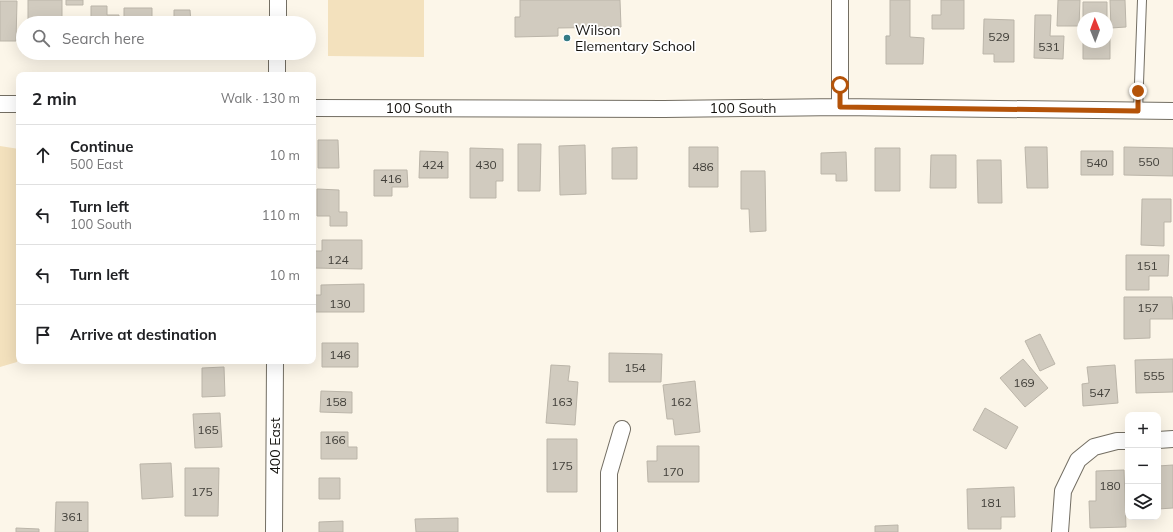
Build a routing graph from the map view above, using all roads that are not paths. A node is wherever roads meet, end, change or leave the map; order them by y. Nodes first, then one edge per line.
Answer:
1 (278, 0) edge
2 (840, 0) edge
3 (1142, 0) edge
4 (278, 16) edge
5 (277, 60) edge
6 (277, 72) edge
7 (0, 104) edge
8 (16, 104) edge
9 (840, 107) junction
10 (316, 108) edge
11 (1138, 111) junction
12 (1173, 111) edge
13 (275, 364) edge
14 (622, 429) dead end
15 (1173, 439) edge
16 (1161, 440) edge
17 (1125, 441) edge
18 (274, 532) edge
19 (608, 532) edge
20 (1060, 532) edge

1 - 4 street
2 - 9 street
3 - 11 lane
5 - 6 street
7 - 8 street
9 - 10 street, 100 South
9 - 11 street, 100 South
11 - 12 street, 100 South
13 - 18 street, 400 East
14 - 19 street
15 - 16 street
17 - 20 street

